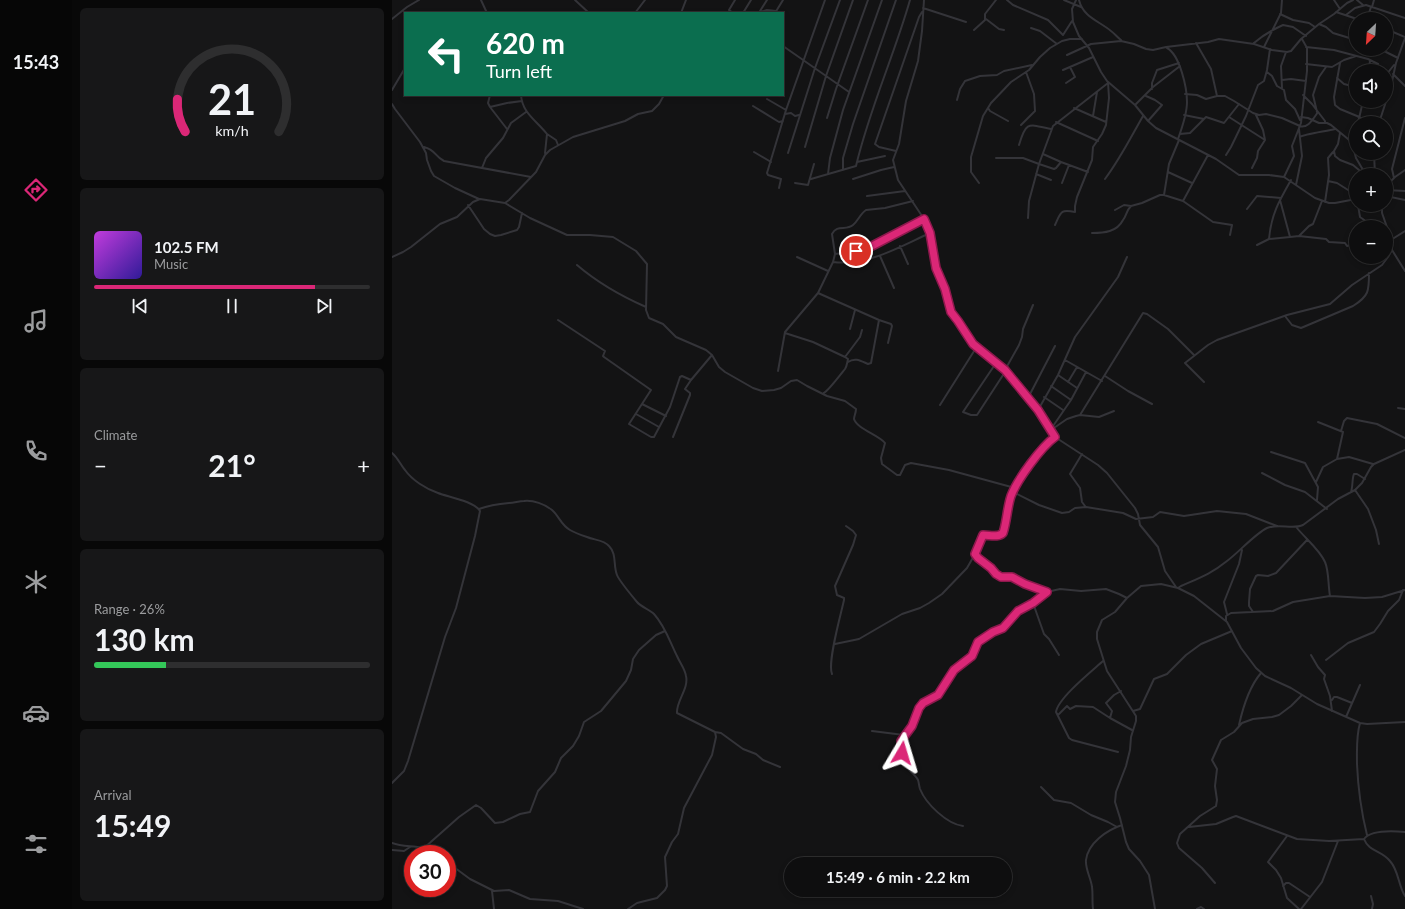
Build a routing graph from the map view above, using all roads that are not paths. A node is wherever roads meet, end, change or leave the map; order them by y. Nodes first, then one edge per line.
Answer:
1 (418, 0) edge
2 (481, 0) edge
3 (575, 0) edge
4 (645, 0) edge
5 (686, 0) edge
6 (735, 0) edge
7 (751, 0) edge
8 (767, 0) edge
9 (782, 0) edge
10 (825, 0) edge
11 (840, 0) edge
12 (853, 0) edge
13 (868, 0) edge
14 (882, 0) edge
15 (896, 0) edge
16 (910, 0) edge
17 (924, 0) edge
18 (996, 0) edge
19 (1007, 0) edge
20 (1064, 0) edge
21 (1078, 0) edge
22 (1282, 0) edge
23 (1334, 0) edge
24 (1353, 0) edge
25 (1357, 0) edge
26 (1374, 0) edge
27 (1074, 4) junction
28 (1364, 5) junction
29 (1081, 7) junction
30 (1371, 7) junction
31 (923, 8) junction
32 (1340, 9) junction
33 (487, 12) edge
34 (587, 12) edge
35 (636, 12) edge
36 (681, 12) edge
37 (732, 12) edge
38 (745, 12) edge
39 (760, 12) edge
40 (762, 12) edge
41 (776, 12) edge
42 (922, 12) junction
43 (1336, 12) junction
44 (1369, 12) edge
45 (1280, 14) junction
46 (1346, 15) junction
47 (1349, 16) edge
48 (392, 18) edge
49 (1405, 18) edge
50 (986, 19) junction
51 (1072, 20) junction
52 (966, 22) dead end
53 (1319, 24) junction
54 (1315, 27) junction
55 (1031, 28) dead end
56 (974, 30) dead end
57 (1004, 30) dead end
58 (1273, 30) junction
59 (1393, 32) edge
60 (1306, 36) junction
61 (1349, 38) edge
62 (1405, 38) edge
63 (1302, 39) junction
64 (1082, 40) junction
65 (1121, 41) junction
66 (1196, 43) junction
67 (1057, 44) junction
68 (1254, 44) junction
69 (1087, 45) junction
70 (784, 47) edge
71 (1166, 47) junction
72 (1264, 47) junction
73 (1306, 47) junction
74 (1270, 49) junction
75 (1286, 52) junction
76 (1349, 54) edge
77 (1067, 55) dead end
78 (1356, 56) joint
79 (1393, 56) edge
80 (1093, 57) junction
81 (1398, 58) junction
82 (803, 60) junction
83 (1370, 60) junction
84 (1179, 63) junction
85 (1340, 63) junction
86 (1396, 63) junction
87 (1306, 64) junction
88 (1370, 64) edge
89 (1378, 64) dead end
90 (1033, 65) junction
91 (1180, 66) junction
92 (1327, 66) junction
93 (1070, 67) junction
94 (1393, 67) edge
95 (815, 68) junction
96 (404, 70) edge
97 (1063, 70) dead end
98 (1026, 72) junction
99 (1266, 72) junction
100 (1393, 74) joint
101 (826, 76) junction
102 (1337, 78) junction
103 (1282, 80) junction
104 (1306, 81) junction
105 (1107, 82) junction
106 (1066, 83) dead end
107 (838, 85) junction
108 (1349, 85) edge
109 (1405, 86) edge
110 (1152, 89) junction
111 (1282, 89) junction
112 (392, 90) edge
113 (1097, 91) junction
114 (849, 92) junction
115 (1186, 94) junction
116 (490, 96) edge
117 (521, 96) edge
118 (664, 96) edge
119 (1146, 96) junction
120 (1216, 96) junction
121 (1304, 96) junction
122 (767, 99) dead end
123 (957, 100) dead end
124 (522, 101) junction
125 (392, 104) edge
126 (1239, 104) junction
127 (1135, 105) junction
128 (753, 106) dead end
129 (490, 107) junction
130 (988, 108) junction
131 (1074, 108) junction
132 (786, 110) junction
133 (1248, 110) junction
134 (526, 112) junction
135 (1318, 112) junction
136 (785, 114) junction
137 (800, 114) junction
138 (1255, 114) junction
139 (1184, 115) junction
140 (1093, 116) junction
141 (1143, 116) junction
142 (1358, 116) edge
143 (1229, 117) junction
144 (1301, 117) junction
145 (827, 118) dead end
146 (1405, 118) edge
147 (1204, 119) junction
148 (1312, 119) junction
149 (783, 121) junction
150 (1008, 121) dead end
151 (1148, 121) junction
152 (1301, 121) junction
153 (1056, 122) junction
154 (1106, 122) junction
155 (1325, 123) junction
156 (1020, 125) dead end
157 (1242, 125) junction
158 (1299, 126) junction
159 (1051, 129) junction
160 (1336, 129) junction
161 (508, 130) junction
162 (1340, 133) junction
163 (547, 134) junction
164 (1180, 134) junction
165 (1300, 137) junction
166 (1178, 139) junction
167 (1098, 140) junction
168 (1265, 140) junction
169 (1349, 140) edge
170 (558, 145) junction
171 (1019, 145) dead end
172 (423, 147) junction
173 (804, 147) dead end
174 (896, 151) junction
175 (1334, 151) junction
176 (754, 152) dead end
177 (788, 153) dead end
178 (1043, 154) junction
179 (545, 155) junction
180 (1208, 155) junction
181 (1226, 155) dead end
182 (885, 156) dead end
183 (996, 158) dead end
184 (771, 162) junction
185 (856, 162) junction
186 (1061, 162) junction
187 (814, 164) dead end
188 (1039, 164) junction
189 (1069, 165) junction
190 (894, 167) junction
191 (482, 168) junction
192 (1252, 168) dead end
193 (1357, 168) edge
194 (843, 170) junction
195 (1405, 170) edge
196 (1088, 172) junction
197 (1168, 172) junction
198 (828, 174) junction
199 (1036, 174) junction
200 (532, 177) junction
201 (1284, 177) junction
202 (1394, 178) joint
203 (811, 179) junction
204 (853, 179) dead end
205 (1106, 179) dead end
206 (1051, 180) dead end
207 (1291, 180) junction
208 (1328, 181) junction
209 (795, 183) dead end
210 (979, 183) dead end
211 (1062, 183) dead end
212 (1193, 183) junction
213 (1296, 185) junction
214 (779, 188) dead end
215 (905, 191) junction
216 (1349, 191) edge
217 (1393, 191) edge
218 (1405, 192) edge
219 (1164, 195) junction
220 (867, 196) dead end
221 (1393, 197) edge
222 (480, 199) junction
223 (1280, 199) junction
224 (1405, 200) edge
225 (913, 201) junction
226 (1183, 201) junction
227 (1349, 201) edge
228 (1324, 202) junction
229 (505, 203) junction
230 (468, 205) junction
231 (1131, 206) junction
232 (1247, 209) dead end
233 (1115, 210) dead end
234 (1359, 212) edge
235 (522, 213) junction
236 (1028, 218) dead end
237 (924, 219) junction
238 (1364, 220) edge
239 (1055, 225) dead end
240 (1405, 231) edge
241 (930, 233) junction
242 (1092, 233) dead end
243 (1230, 235) dead end
244 (1299, 236) junction
245 (1290, 237) junction
246 (1393, 238) edge
247 (1269, 239) junction
248 (1257, 245) dead end
249 (900, 246) junction
250 (1349, 246) edge
251 (1393, 252) edge
252 (835, 254) junction
253 (880, 256) junction
254 (392, 257) edge
255 (797, 257) dead end
256 (1127, 257) dead end
257 (833, 262) junction
258 (908, 264) dead end
259 (1383, 264) edge
260 (577, 265) dead end
261 (1405, 271) edge
262 (828, 272) junction
263 (1369, 273) junction
264 (894, 288) dead end
265 (818, 293) junction
266 (1033, 305) dead end
267 (646, 307) junction
268 (855, 310) junction
269 (1285, 316) junction
270 (558, 320) dead end
271 (879, 320) junction
272 (850, 329) dead end
273 (862, 330) dead end
274 (785, 333) junction
275 (888, 343) dead end
276 (1055, 346) dead end
277 (976, 348) junction
278 (712, 355) junction
279 (1194, 355) junction
280 (845, 356) junction
281 (1065, 360) junction
282 (848, 362) junction
283 (996, 363) junction
284 (1077, 367) junction
285 (778, 371) dead end
286 (1005, 371) junction
287 (1086, 372) junction
288 (1058, 375) junction
289 (1105, 376) junction
290 (691, 380) junction
291 (1102, 381) junction
292 (1068, 382) junction
293 (1204, 382) dead end
294 (1051, 386) junction
295 (1077, 388) junction
296 (823, 394) junction
297 (1028, 398) junction
298 (1044, 398) junction
299 (1071, 400) junction
300 (642, 404) junction
301 (940, 404) dead end
302 (1152, 404) dead end
303 (1398, 408) dead end
304 (1405, 409) edge
305 (1038, 410) junction
306 (1063, 410) junction
307 (1114, 411) dead end
308 (636, 414) junction
309 (1080, 415) junction
310 (666, 416) junction
311 (1318, 422) dead end
312 (659, 428) junction
313 (1051, 429) junction
314 (1342, 431) junction
315 (673, 437) dead end
316 (1055, 437) junction
317 (1405, 438) edge
318 (1405, 450) edge
319 (1271, 452) dead end
320 (392, 453) edge
321 (1082, 454) junction
322 (1337, 458) junction
323 (1374, 464) junction
324 (1262, 473) dead end
325 (1365, 479) junction
326 (1316, 482) junction
327 (1015, 488) junction
328 (1355, 490) junction
329 (1013, 492) junction
330 (1350, 493) junction
331 (1317, 500) junction
332 (1086, 507) junction
333 (479, 509) junction
334 (1327, 509) junction
335 (1139, 518) junction
336 (846, 526) dead end
337 (1277, 526) junction
338 (1297, 528) junction
339 (1307, 540) junction
340 (1379, 544) dead end
341 (1242, 549) junction
342 (975, 554) junction
343 (1177, 588) junction
344 (1404, 590) edge
345 (1047, 592) junction
346 (1330, 596) junction
347 (1127, 598) junction
348 (1033, 603) junction
349 (1254, 612) junction
350 (1227, 614) junction
351 (1227, 622) junction
352 (665, 630) junction
353 (1232, 631) junction
354 (835, 644) junction
355 (1311, 655) dead end
356 (1059, 656) dead end
357 (1326, 660) dead end
358 (1103, 661) junction
359 (1261, 673) junction
360 (832, 674) dead end
361 (1360, 685) dead end
362 (1121, 691) junction
363 (1302, 695) junction
364 (1331, 701) junction
365 (1352, 703) junction
366 (1133, 711) junction
367 (1332, 711) junction
368 (1058, 715) junction
369 (1346, 717) junction
370 (1110, 718) junction
371 (1405, 722) edge
372 (1360, 723) junction
373 (1239, 725) junction
374 (1132, 730) junction
375 (872, 731) dead end
376 (715, 732) junction
377 (904, 735) junction
378 (1118, 752) dead end
379 (780, 767) dead end
380 (392, 783) edge
381 (1041, 787) dead end
382 (963, 826) dead end
383 (1122, 826) junction
384 (1117, 827) junction
385 (1188, 827) junction
386 (1405, 832) edge
387 (1366, 835) junction
388 (1287, 836) junction
389 (1364, 839) junction
390 (1338, 841) junction
391 (392, 843) edge
392 (427, 845) edge
393 (404, 846) edge
394 (392, 850) edge
395 (404, 851) edge
396 (456, 868) edge
397 (1215, 883) dead end
398 (1284, 886) junction
399 (492, 891) junction
400 (1371, 896) dead end
401 (1405, 896) edge
402 (1310, 897) junction
403 (494, 909) edge
404 (583, 909) edge
405 (628, 909) edge
406 (1093, 909) edge
407 (1155, 909) edge
408 (1197, 909) edge
409 (1204, 909) edge
410 (1300, 909) edge
411 (1372, 909) edge

1 - 48 street
2 - 33 street
3 - 34 street
4 - 35 street
5 - 36 street
6 - 37 street
7 - 38 street
8 - 39 street
9 - 41 street
10 - 82 street
11 - 95 street
12 - 101 street
13 - 107 street
14 - 114 street
15 - 194 street
16 - 185 street
17 - 31 street
18 - 50 street
19 - 51 street
20 - 27 street
21 - 27 street
21 - 29 street
22 - 45 street
23 - 32 street
24 - 32 street
25 - 28 street
26 - 30 street
27 - 29 street
27 - 51 street
28 - 30 street
28 - 46 street
29 - 65 street
30 - 44 street
30 - 49 street
31 - 42 street
31 - 52 street
32 - 43 street
40 - 41 street
42 - 174 street
42 - 174 street
43 - 46 street
43 - 53 street
45 - 54 street
45 - 58 street
46 - 47 street
50 - 56 street
50 - 57 street
51 - 64 street
53 - 54 street
53 - 61 street
54 - 60 street
55 - 67 street
58 - 60 street
58 - 68 street
58 - 72 street
59 - 62 street
60 - 63 street
62 - 81 street
63 - 73 street
63 - 75 street
64 - 67 street
64 - 69 street
65 - 69 street
65 - 71 street
66 - 68 street
66 - 71 street
66 - 120 street
67 - 90 street
68 - 72 street
69 - 77 street
69 - 80 street
70 - 82 street
71 - 84 street
72 - 74 street
73 - 76 street
73 - 87 street
74 - 75 street
74 - 99 street
75 - 103 street
78 - 83 street
78 - 85 street
79 - 81 street
80 - 93 street
80 - 105 street
81 - 86 street
82 - 95 street
82 - 132 street
83 - 88 street
83 - 89 street
84 - 91 street
84 - 110 street
85 - 92 street
85 - 102 street
86 - 94 street
86 - 100 street
87 - 92 street
87 - 104 street
90 - 98 street
90 - 123 street
91 - 110 street
91 - 115 street
92 - 135 street
93 - 97 street
93 - 106 street
95 - 101 street
95 - 137 street
96 - 112 street
98 - 130 street
98 - 156 street
99 - 111 street
99 - 133 street
100 - 109 street
101 - 107 street
101 - 173 street
102 - 108 street
102 - 142 street
103 - 104 street
103 - 111 street
104 - 121 street
105 - 113 street
105 - 127 street
105 - 154 street
107 - 114 street
107 - 145 street
110 - 119 street
111 - 152 street
113 - 131 street
113 - 140 street
114 - 198 street
115 - 120 street
115 - 139 street
116 - 129 street
117 - 124 street
118 - 170 street
119 - 127 street
119 - 151 street
120 - 126 street
121 - 135 street
121 - 144 street
122 - 132 street
124 - 129 street
124 - 134 street
125 - 172 street
126 - 133 street
126 - 143 street
127 - 141 street
128 - 149 street
129 - 161 street
130 - 150 street
130 - 210 street
131 - 140 street
131 - 153 street
132 - 136 street
133 - 138 street
133 - 157 street
134 - 161 street
134 - 163 street
135 - 148 street
135 - 155 street
136 - 137 street
136 - 149 street
137 - 177 street
138 - 158 street
138 - 168 street
139 - 147 street
139 - 164 street
140 - 154 street
141 - 151 street
141 - 205 street
143 - 147 street
143 - 157 street
144 - 148 street
144 - 152 street
146 - 202 street
147 - 164 street
148 - 155 street
148 - 158 street
149 - 184 street
151 - 166 street
152 - 158 street
153 - 159 street
153 - 167 street
154 - 167 street
155 - 160 street
157 - 168 street
157 - 181 street
158 - 165 street
158 - 201 street
159 - 171 street
159 - 178 street
160 - 162 street
160 - 165 street
161 - 191 street
162 - 169 street
162 - 175 street
163 - 170 street
163 - 179 street
164 - 166 street
165 - 213 street
166 - 180 street
166 - 197 street
167 - 196 street
168 - 192 street
170 - 179 street
172 - 191 street
172 - 222 street
174 - 190 street
175 - 193 street
175 - 208 street
176 - 184 street
178 - 186 street
178 - 188 street
179 - 200 street
180 - 201 street
180 - 212 street
182 - 185 street
183 - 188 street
184 - 214 street
185 - 194 street
186 - 188 street
186 - 189 street
187 - 203 street
188 - 199 street
189 - 196 street
189 - 211 street
190 - 204 street
190 - 215 street
191 - 200 street
194 - 198 street
195 - 202 street
196 - 239 street
197 - 212 street
197 - 219 street
198 - 203 street
199 - 206 street
199 - 236 street
200 - 229 street
201 - 207 street
203 - 209 street
207 - 213 street
207 - 223 street
208 - 216 street
208 - 228 street
212 - 226 street
213 - 228 street
215 - 220 street
215 - 225 street
217 - 218 street
219 - 226 street
219 - 231 street
221 - 224 street
222 - 229 street
222 - 230 street
223 - 232 street
223 - 245 street
223 - 247 street
225 - 237 street
225 - 252 street
226 - 243 street
227 - 228 street
228 - 244 street
229 - 235 street
230 - 235 street
230 - 254 street
231 - 233 street
231 - 242 street
234 - 238 street
235 - 267 street
237 - 241 street
237 - 252 street
240 - 246 street
241 - 249 street
241 - 277 street
244 - 245 street
244 - 250 street
245 - 247 street
247 - 248 street
249 - 253 street
249 - 258 street
251 - 261 street
252 - 257 street
253 - 257 street
253 - 264 street
255 - 262 street
256 - 281 street
257 - 262 street
259 - 263 street
260 - 267 street
262 - 265 street
263 - 269 street
263 - 269 street
265 - 268 street
265 - 274 street
266 - 286 street
267 - 278 street
268 - 271 street
268 - 272 street
269 - 279 street
270 - 300 street
271 - 275 street
271 - 282 street
273 - 280 street
274 - 280 street
274 - 285 street
276 - 297 street
277 - 283 street
277 - 301 street
278 - 290 street
278 - 296 street
279 - 289 street
279 - 293 street
280 - 282 street
281 - 284 street
281 - 288 street
282 - 296 street
283 - 286 street
283 - 286 street
284 - 287 street
284 - 292 street
286 - 297 street
287 - 291 street
287 - 295 street
288 - 292 street
288 - 294 street
289 - 291 street
289 - 302 street
290 - 310 street
290 - 315 street
291 - 309 street
292 - 295 street
294 - 298 street
294 - 299 street
295 - 299 street
296 - 327 street
297 - 305 street
298 - 305 street
298 - 306 street
299 - 306 street
300 - 308 street
300 - 310 street
303 - 304 street
305 - 313 street
306 - 313 street
307 - 309 street
308 - 312 street
308 - 312 street
309 - 313 street
310 - 312 street
311 - 314 street
313 - 316 street
314 - 317 street
314 - 322 street
316 - 321 street
316 - 327 street
318 - 323 street
319 - 326 street
320 - 333 street
321 - 332 street
321 - 335 street
322 - 323 street
322 - 326 street
323 - 325 street
324 - 331 street
325 - 328 street
325 - 330 street
326 - 331 street
327 - 329 street
328 - 330 street
328 - 340 street
329 - 332 street
329 - 342 street
330 - 334 street
331 - 334 street
332 - 335 street
333 - 352 street
333 - 380 street
334 - 338 street
335 - 337 street
335 - 343 street
336 - 354 street
337 - 338 street
337 - 341 street
338 - 339 street
339 - 346 street
339 - 349 street
341 - 343 street
341 - 350 street
342 - 345 street
342 - 354 street
343 - 347 street
343 - 351 street
344 - 346 street
344 - 357 street
345 - 347 street
345 - 348 street
346 - 349 street
347 - 358 street
348 - 356 street
348 - 377 street
349 - 350 street
350 - 351 street
351 - 353 street
352 - 376 street
352 - 392 street
353 - 359 street
353 - 366 street
354 - 360 street
355 - 364 street
358 - 362 street
358 - 368 street
359 - 363 street
359 - 373 street
361 - 365 street
362 - 366 street
362 - 370 street
363 - 367 street
363 - 373 street
364 - 365 street
364 - 367 street
365 - 369 street
366 - 374 street
367 - 369 street
368 - 370 street
368 - 378 street
369 - 372 street
370 - 374 street
371 - 372 street
372 - 387 street
373 - 385 street
374 - 383 street
375 - 377 street
376 - 379 street
376 - 405 street
377 - 382 street
381 - 384 street
383 - 384 street
383 - 407 street
384 - 406 street
385 - 388 street
385 - 397 street
386 - 387 street
387 - 389 street
388 - 390 street
388 - 398 street
389 - 390 street
389 - 401 street
390 - 402 street
391 - 393 street
394 - 395 street
396 - 399 street
398 - 402 street
398 - 410 street
399 - 403 street
399 - 404 street
400 - 411 street
402 - 410 street
408 - 409 street

